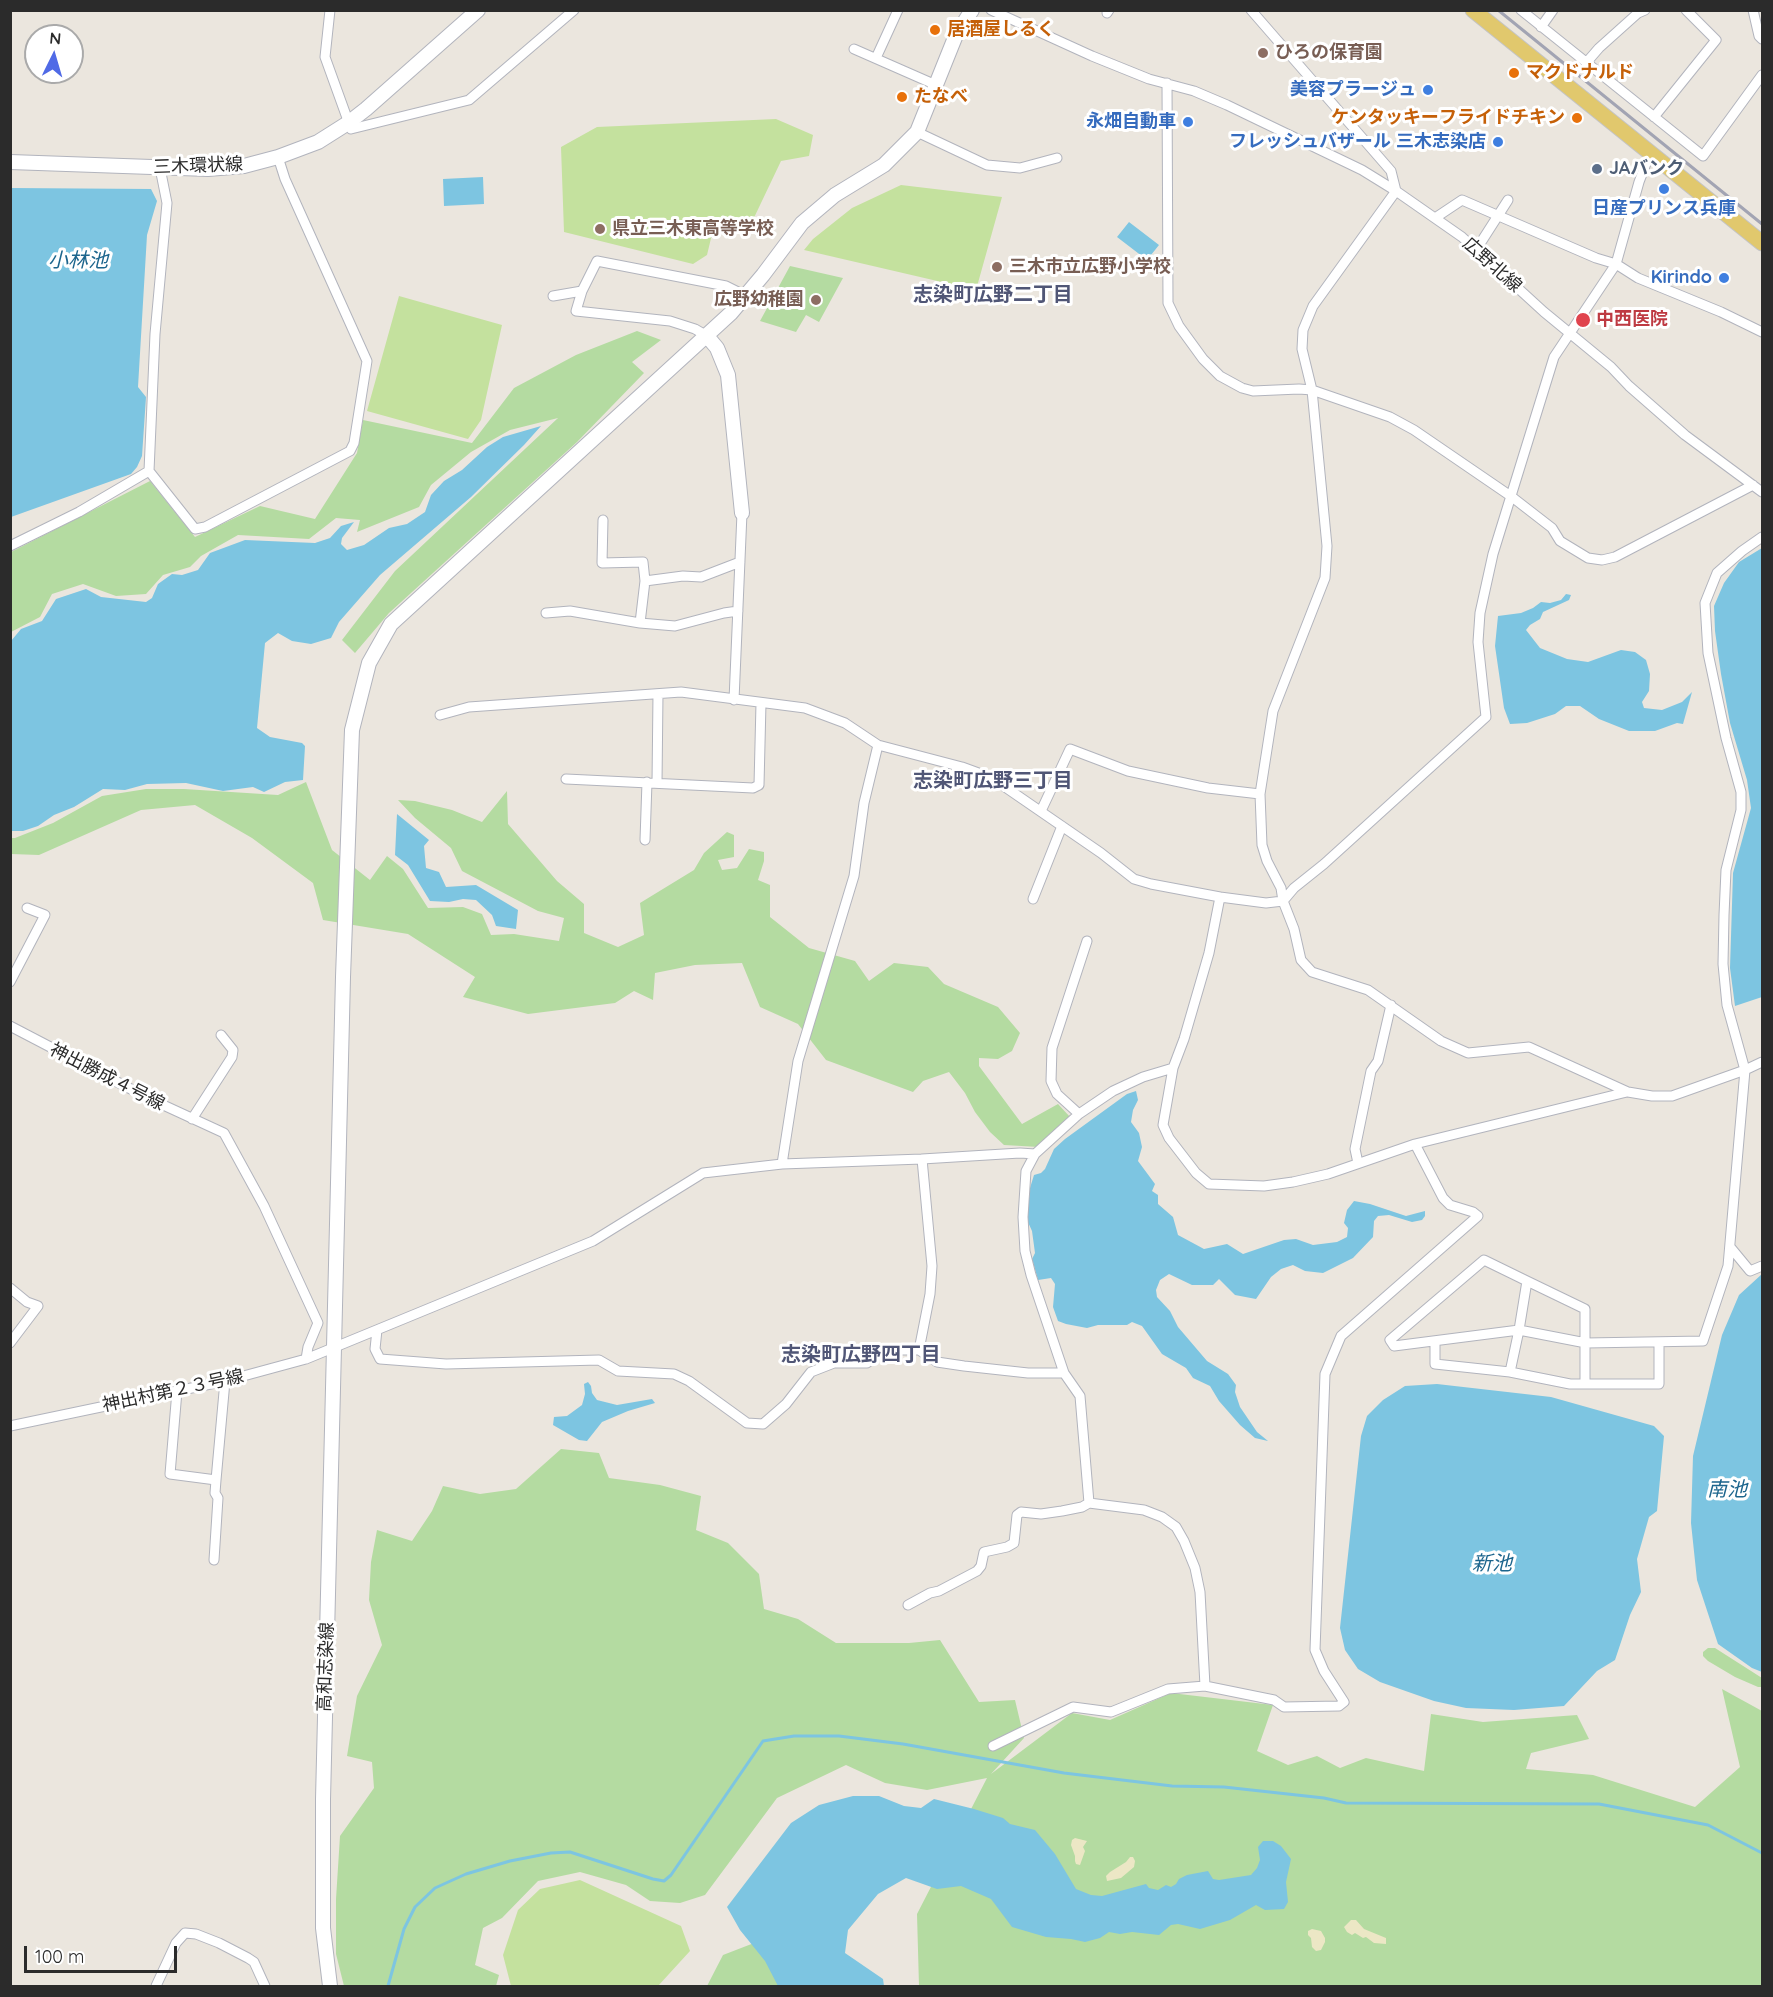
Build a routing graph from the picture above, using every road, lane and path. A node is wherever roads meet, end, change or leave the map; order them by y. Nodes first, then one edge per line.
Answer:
1 (330, 10) edge
2 (478, 10) edge
3 (574, 10) edge
4 (898, 10) edge
5 (972, 10) edge
6 (991, 10) edge
7 (1251, 10) edge
8 (1473, 10) edge
9 (1521, 10) edge
10 (1553, 10) edge
11 (1645, 10) edge
12 (1686, 10) edge
13 (1753, 10) edge
14 (1541, 27) junction
15 (1762, 39) edge
16 (854, 49) dead end
17 (876, 58) junction
18 (1586, 63) junction
19 (1762, 75) edge
20 (1167, 83) junction
21 (936, 85) junction
22 (1654, 117) junction
23 (348, 123) junction
24 (917, 132) junction
25 (1650, 153) junction
26 (278, 157) junction
27 (1057, 158) dead end
28 (10, 162) edge
29 (160, 168) junction
30 (1396, 191) junction
31 (1508, 200) dead end
32 (1499, 215) junction
33 (1435, 218) junction
34 (1762, 243) edge
35 (1476, 250) junction
36 (1616, 264) junction
37 (582, 291) junction
38 (553, 296) dead end
39 (746, 296) junction
40 (1569, 332) junction
41 (1762, 332) edge
42 (707, 336) junction
43 (1312, 390) junction
44 (149, 471) junction
45 (1753, 485) junction
46 (1762, 492) edge
47 (1512, 497) junction
48 (742, 513) joint
49 (603, 520) dead end
50 (1762, 537) edge
51 (10, 546) edge
52 (740, 562) junction
53 (645, 581) junction
54 (738, 612) junction
55 (546, 613) dead end
56 (640, 623) junction
57 (658, 694) junction
58 (734, 700) junction
59 (761, 703) junction
60 (440, 715) dead end
61 (878, 745) junction
62 (566, 779) dead end
63 (652, 783) junction
64 (1260, 794) junction
65 (1041, 811) junction
66 (1062, 826) junction
67 (645, 840) dead end
68 (1220, 897) junction
69 (1033, 899) dead end
70 (1283, 902) junction
71 (27, 908) dead end
72 (1087, 941) dead end
73 (10, 982) edge
74 (1390, 1005) junction
75 (10, 1026) edge
76 (221, 1035) dead end
77 (1762, 1062) edge
78 (1173, 1068) junction
79 (1745, 1070) junction
80 (1628, 1092) junction
81 (1079, 1114) junction
82 (192, 1119) junction
83 (1415, 1144) junction
84 (1035, 1154) junction
85 (922, 1160) junction
86 (1358, 1163) junction
87 (782, 1164) junction
88 (1731, 1248) junction
89 (1762, 1266) edge
90 (1527, 1281) junction
91 (10, 1288) edge
92 (376, 1330) junction
93 (1519, 1330) junction
94 (1435, 1342) junction
95 (1659, 1342) junction
96 (10, 1343) edge
97 (1586, 1343) junction
98 (334, 1347) junction
99 (919, 1350) junction
100 (306, 1359) junction
101 (1510, 1372) junction
102 (1064, 1373) junction
103 (225, 1382) junction
104 (1585, 1384) junction
105 (177, 1391) junction
106 (10, 1426) edge
107 (216, 1479) junction
108 (1089, 1503) junction
109 (214, 1560) dead end
110 (908, 1605) dead end
111 (1205, 1686) junction
112 (993, 1746) dead end
113 (156, 1986) edge
114 (265, 1986) edge
115 (330, 1986) edge

1 - 23 street
2 - 23 street, 三木環状線
3 - 23 street
4 - 17 street
5 - 21 street
6 - 20 street, 広野北線
7 - 30 street
8 - 25 main road
9 - 14 street
10 - 14 street
11 - 18 street
12 - 22 street
13 - 15 street
14 - 18 street
16 - 17 street
17 - 21 street
18 - 22 street
19 - 22 street
20 - 30 street, 広野北線
20 - 43 street
21 - 24 street
23 - 26 street, 三木環状線
24 - 27 street
24 - 39 street, 高和志染線
25 - 34 main road
25 - 36 street
26 - 29 street, 三木環状線
26 - 44 street
28 - 29 street, 三木環状線
29 - 44 street
30 - 33 street, 広野北線
30 - 43 street
31 - 32 street
32 - 33 street
32 - 35 street
32 - 36 street
33 - 35 street, 広野北線
35 - 40 street, 広野北線
36 - 40 street
36 - 41 street
37 - 38 street
37 - 39 street
37 - 42 street
39 - 42 street, 高和志染線
40 - 45 street, 広野北線
40 - 47 street
42 - 48 street
42 - 98 street, 高和志染線
43 - 47 street
43 - 64 street
44 - 51 street
45 - 46 street, 広野北線
45 - 47 street
47 - 70 street
48 - 52 street
49 - 53 street
50 - 79 street
52 - 53 street
52 - 54 street
53 - 56 street
54 - 56 street
54 - 58 street
55 - 56 street
57 - 58 street
57 - 60 street
57 - 63 street
58 - 59 street
59 - 61 street
59 - 63 street
61 - 65 street
61 - 87 street
62 - 63 street
63 - 67 street
64 - 65 street
64 - 70 street
65 - 66 street
66 - 68 street
66 - 69 street
68 - 70 street
68 - 78 street
70 - 74 street
71 - 73 street
72 - 81 street
74 - 80 street
74 - 86 street
75 - 82 street, 神出勝成４号線
76 - 82 street
77 - 79 street
78 - 81 street
78 - 86 street
79 - 80 street
79 - 88 street
80 - 83 street
81 - 84 street
82 - 100 street, 神出勝成４号線
83 - 86 street
83 - 111 street
84 - 85 street, 神出村第２３号線
84 - 102 street
85 - 87 street, 神出村第２３号線
85 - 99 street
87 - 92 street, 神出村第２３号線
88 - 89 street
88 - 95 street
90 - 93 street
90 - 94 street
90 - 97 street
91 - 96 street
92 - 98 street, 神出村第２３号線
92 - 99 street
93 - 94 street
93 - 97 street
93 - 101 street
94 - 101 street
95 - 97 street
95 - 104 street
97 - 104 street
98 - 100 street, 神出村第２３号線
98 - 115 street, 高和志染線
99 - 102 street
100 - 103 street, 神出村第２３号線
101 - 104 street
102 - 108 street
103 - 105 street, 神出村第２３号線
103 - 107 street
105 - 106 street, 神出村第２３号線
105 - 107 street
107 - 109 street
108 - 110 street
108 - 111 street
111 - 112 street
113 - 114 street

